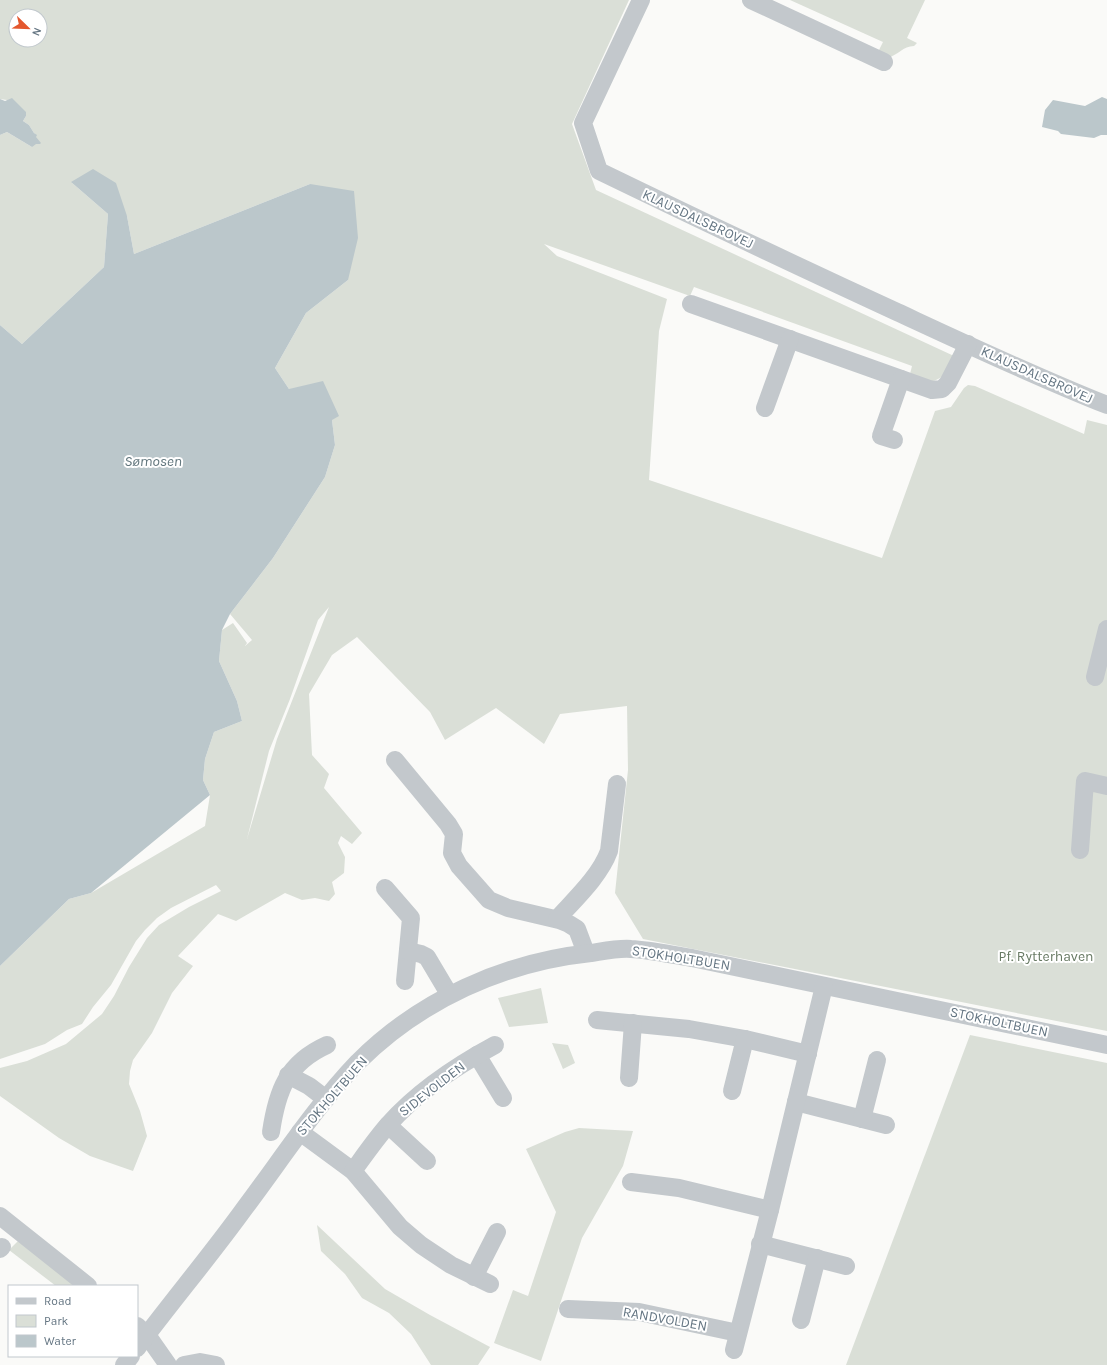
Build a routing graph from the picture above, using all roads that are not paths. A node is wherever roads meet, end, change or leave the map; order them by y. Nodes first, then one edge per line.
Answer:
1 (641, 0) edge
2 (751, 0) edge
3 (782, 7) edge
4 (884, 62) dead end
5 (691, 304) dead end
6 (790, 339) junction
7 (968, 344) junction
8 (900, 379) junction
9 (1107, 405) edge
10 (765, 408) dead end
11 (894, 440) dead end
12 (1107, 629) edge
13 (1105, 650) edge
14 (1095, 677) dead end
15 (395, 760) dead end
16 (617, 784) dead end
17 (1107, 786) edge
18 (1080, 850) dead end
19 (385, 888) dead end
20 (557, 919) junction
21 (408, 951) junction
22 (586, 954) junction
23 (405, 981) dead end
24 (824, 986) junction
25 (449, 994) junction
26 (597, 1020) dead end
27 (633, 1023) junction
28 (744, 1039) junction
29 (327, 1045) dead end
30 (495, 1045) dead end
31 (1107, 1045) edge
32 (808, 1054) junction
33 (477, 1055) junction
34 (877, 1060) dead end
35 (288, 1075) junction
36 (629, 1078) dead end
37 (732, 1092) dead end
38 (504, 1098) dead end
39 (326, 1099) junction
40 (796, 1102) junction
41 (862, 1119) junction
42 (388, 1125) junction
43 (886, 1125) dead end
44 (271, 1132) dead end
45 (300, 1132) junction
46 (426, 1161) dead end
47 (353, 1171) junction
48 (631, 1182) dead end
49 (770, 1210) junction
50 (0, 1216) edge
51 (497, 1232) dead end
52 (760, 1244) junction
53 (817, 1258) junction
54 (846, 1266) dead end
55 (87, 1285) edge
56 (568, 1309) dead end
57 (801, 1320) dead end
58 (140, 1336) edge
59 (130, 1357) edge
60 (124, 1365) edge
61 (168, 1365) edge
62 (184, 1365) edge
63 (216, 1365) edge

1 - 7 street, KLAUSDALSBROVEJ
2 - 3 street
3 - 4 street
5 - 6 street, KLAUSDALSBROVEJ
6 - 8 street, KLAUSDALSBROVEJ
6 - 10 street
7 - 8 street, KLAUSDALSBROVEJ
7 - 9 street, KLAUSDALSBROVEJ
8 - 11 street
12 - 13 street
13 - 14 street
15 - 20 street
16 - 20 street
17 - 18 street
19 - 21 street
20 - 22 street
21 - 23 street
21 - 25 street
22 - 24 street, STOKHOLTBUEN
22 - 25 street, STOKHOLTBUEN
24 - 31 street, STOKHOLTBUEN
24 - 32 street, RANDVOLDEN
25 - 39 street, STOKHOLTBUEN
26 - 27 street
27 - 28 street
27 - 36 street
28 - 32 street
28 - 37 street
29 - 35 street
30 - 33 street, SIDEVOLDEN
32 - 40 street, RANDVOLDEN
33 - 38 street, SIDEVOLDEN
33 - 42 street, SIDEVOLDEN
34 - 41 street
35 - 39 street
35 - 44 street
39 - 45 street, STOKHOLTBUEN
40 - 41 street
40 - 49 street, RANDVOLDEN
41 - 43 street
42 - 46 street, SIDEVOLDEN
42 - 47 street, SIDEVOLDEN
45 - 47 street
45 - 58 street, STOKHOLTBUEN
47 - 51 street
48 - 49 street
49 - 52 street, RANDVOLDEN
50 - 55 street
52 - 53 street
52 - 56 street, RANDVOLDEN
53 - 54 street
53 - 57 street
58 - 61 street
59 - 60 street
62 - 63 street

